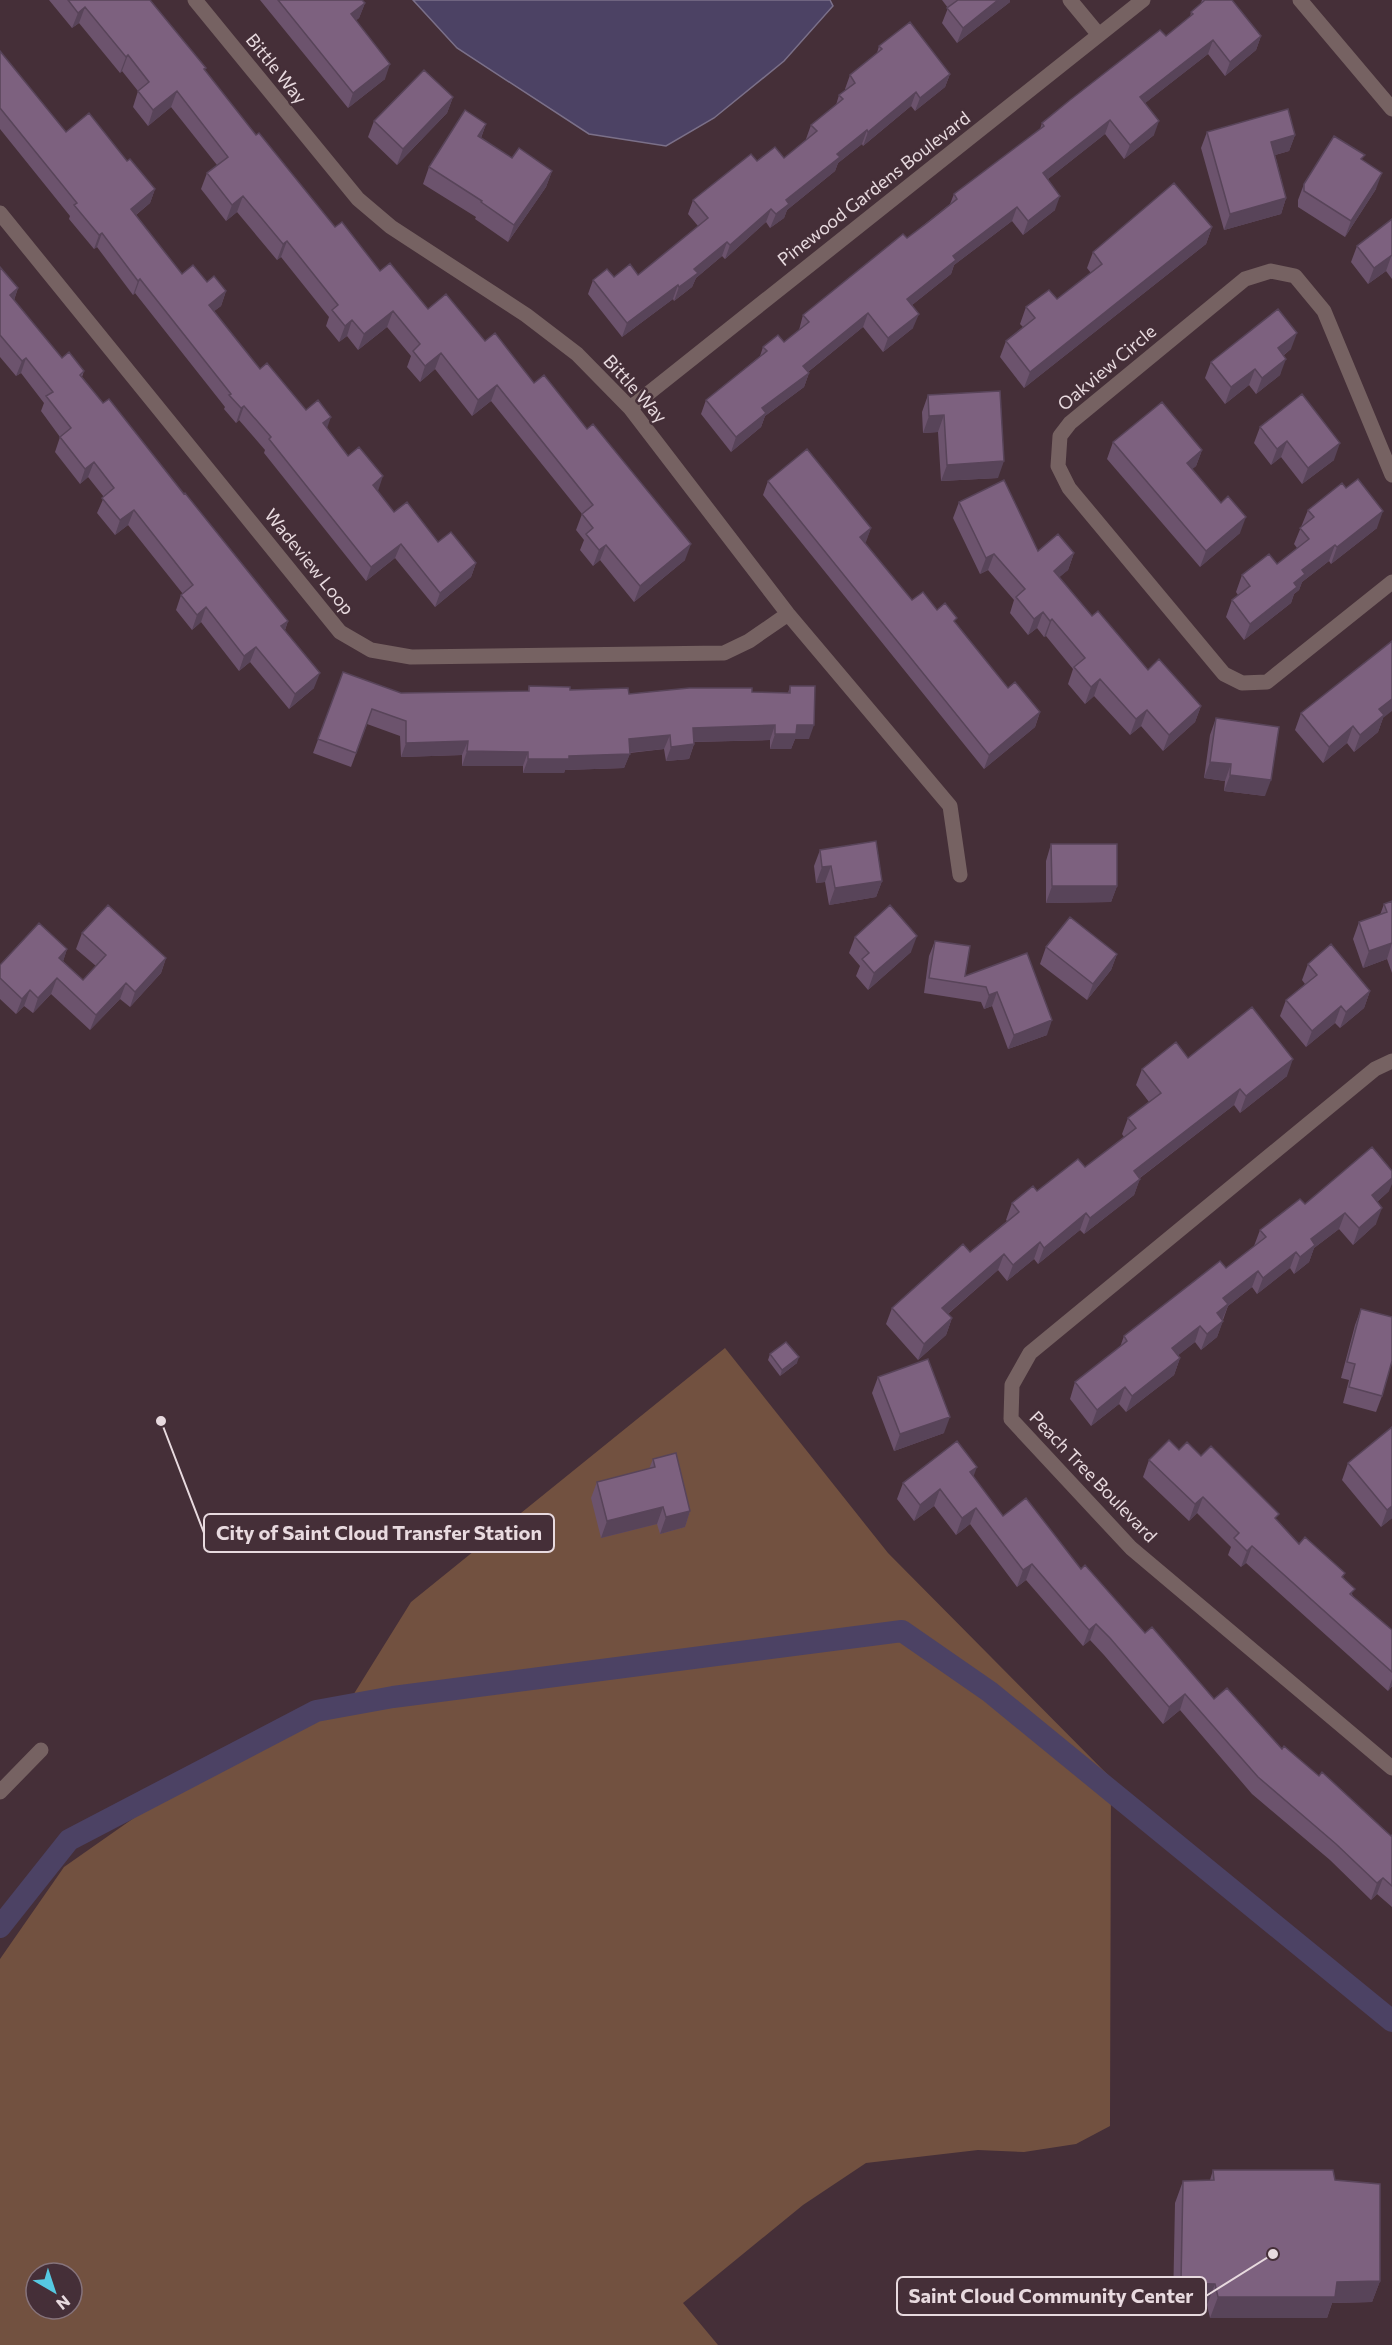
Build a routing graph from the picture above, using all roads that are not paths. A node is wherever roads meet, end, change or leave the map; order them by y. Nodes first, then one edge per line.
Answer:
1 (195, 0) edge
2 (1143, 0) edge
3 (1300, 0) edge
4 (1075, 2) edge
5 (1099, 35) junction
6 (1392, 109) edge
7 (0, 213) edge
8 (630, 408) junction
9 (1392, 475) edge
10 (1392, 582) edge
11 (788, 614) junction
12 (960, 875) dead end
13 (1392, 1061) edge
14 (41, 1750) dead end
15 (1392, 1768) edge
16 (0, 1792) edge

1 - 8 street, Bittle Way
2 - 5 street, Pinewood Gardens Boulevard
3 - 6 street
4 - 5 street
5 - 8 street, Pinewood Gardens Boulevard
7 - 11 street, Wadeview Loop
8 - 11 street, Bittle Way
9 - 10 street, Oakview Circle
11 - 12 street, Bittle Way
13 - 15 street, Peach Tree Boulevard
14 - 16 street

